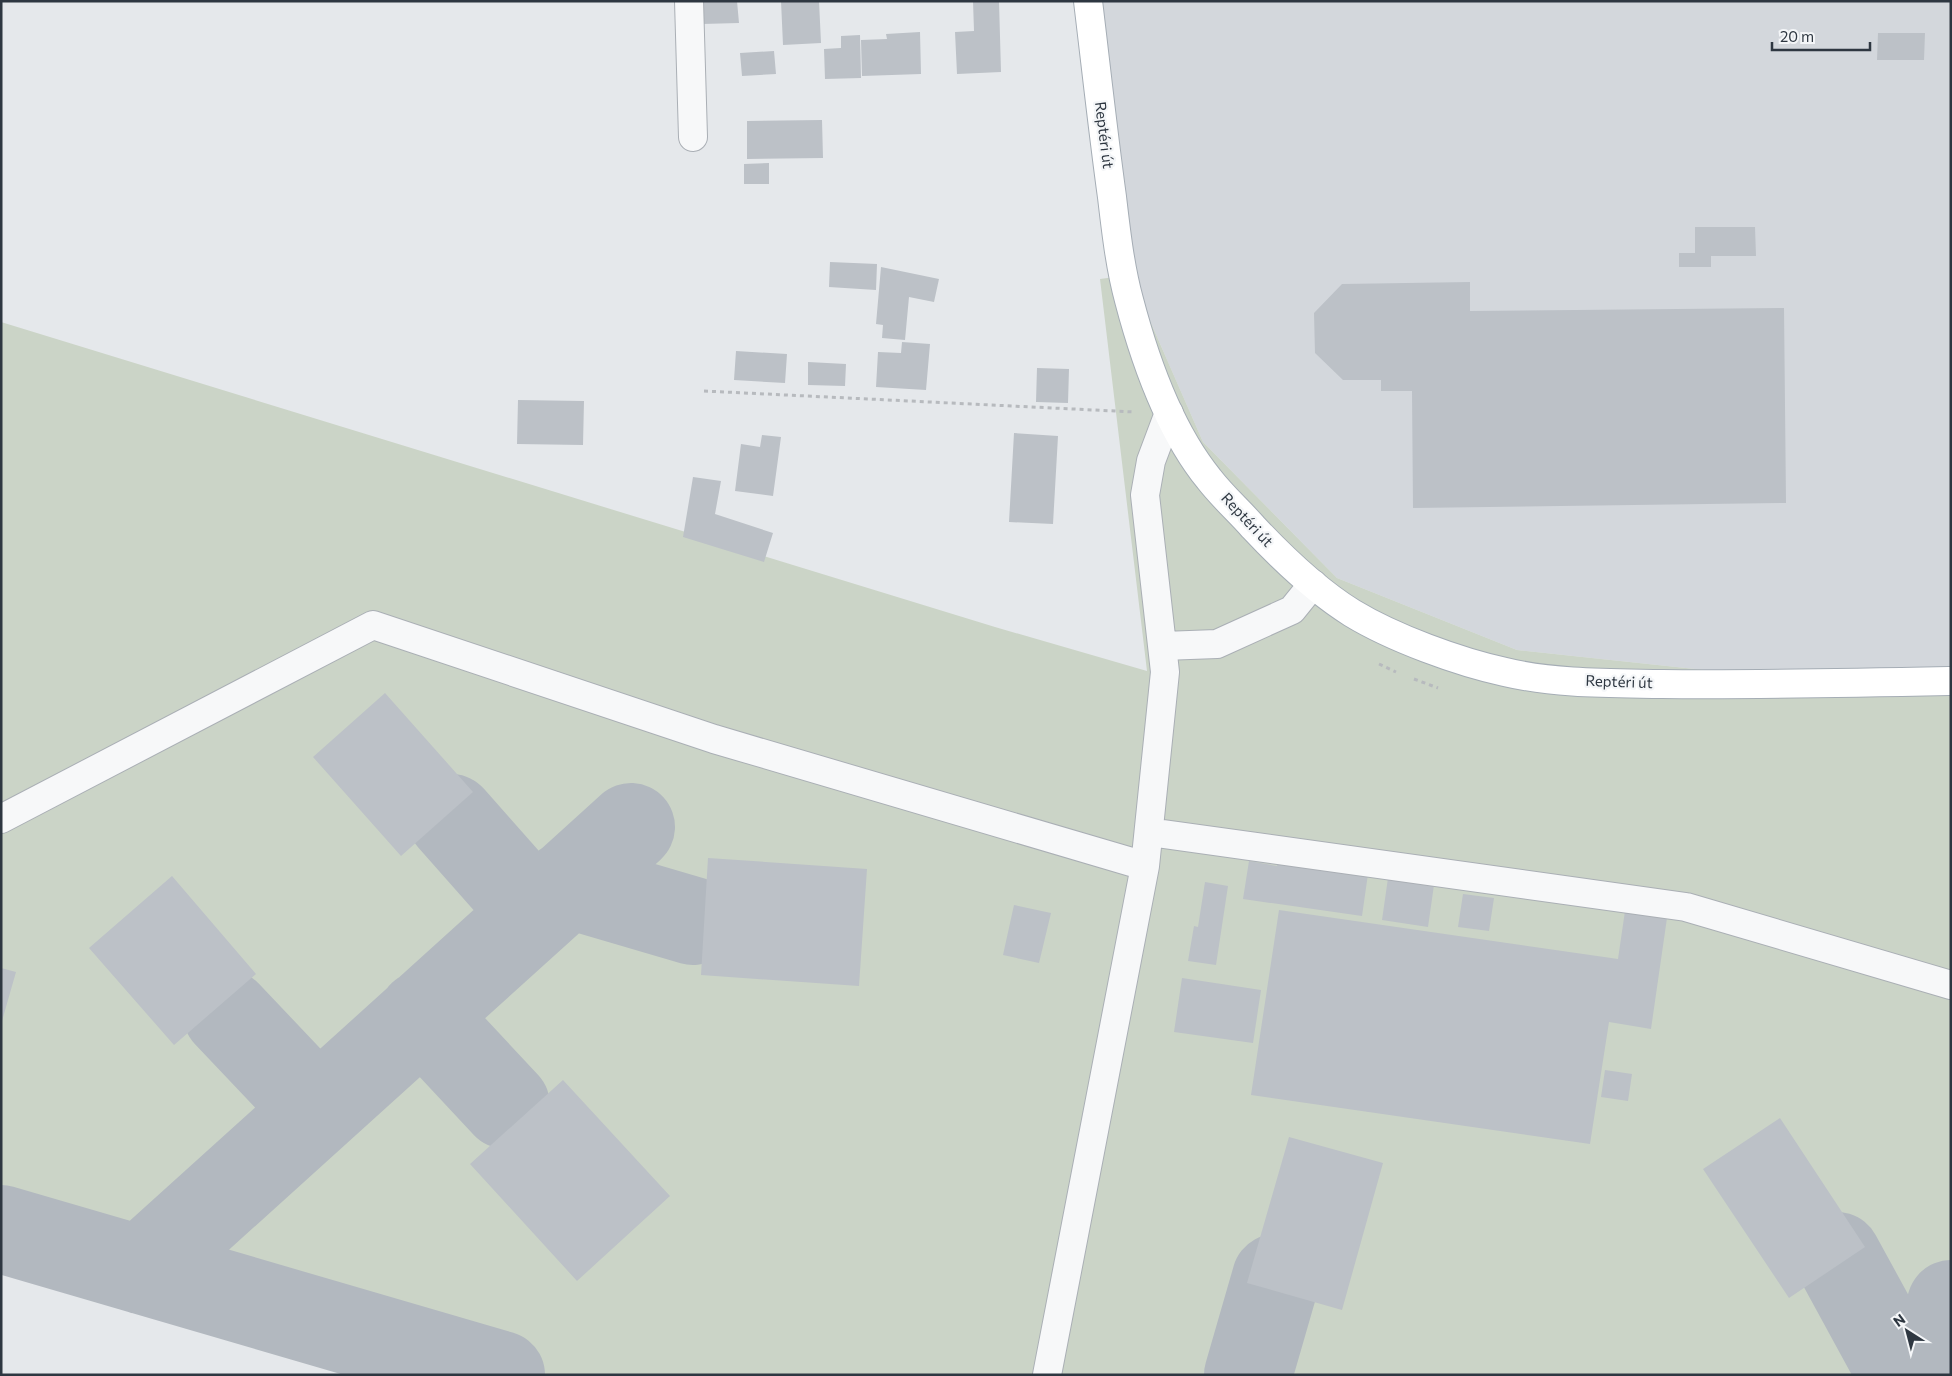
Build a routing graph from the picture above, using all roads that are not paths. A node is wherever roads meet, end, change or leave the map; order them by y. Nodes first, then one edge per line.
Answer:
1 (689, 1) edge
2 (1088, 1) edge
3 (693, 137) dead end
4 (1168, 413) junction
5 (1313, 584) junction
6 (1163, 646) junction
7 (1951, 680) edge
8 (1, 819) edge
9 (1149, 832) junction
10 (1145, 866) junction
11 (1951, 985) edge
12 (1048, 1375) edge

1 - 3 street
2 - 4 main road, Reptéri út
4 - 5 main road, Reptéri út
4 - 6 street
5 - 6 street
5 - 7 main road, Reptéri út
6 - 9 street
8 - 10 street
9 - 10 street
9 - 11 street
10 - 12 street

